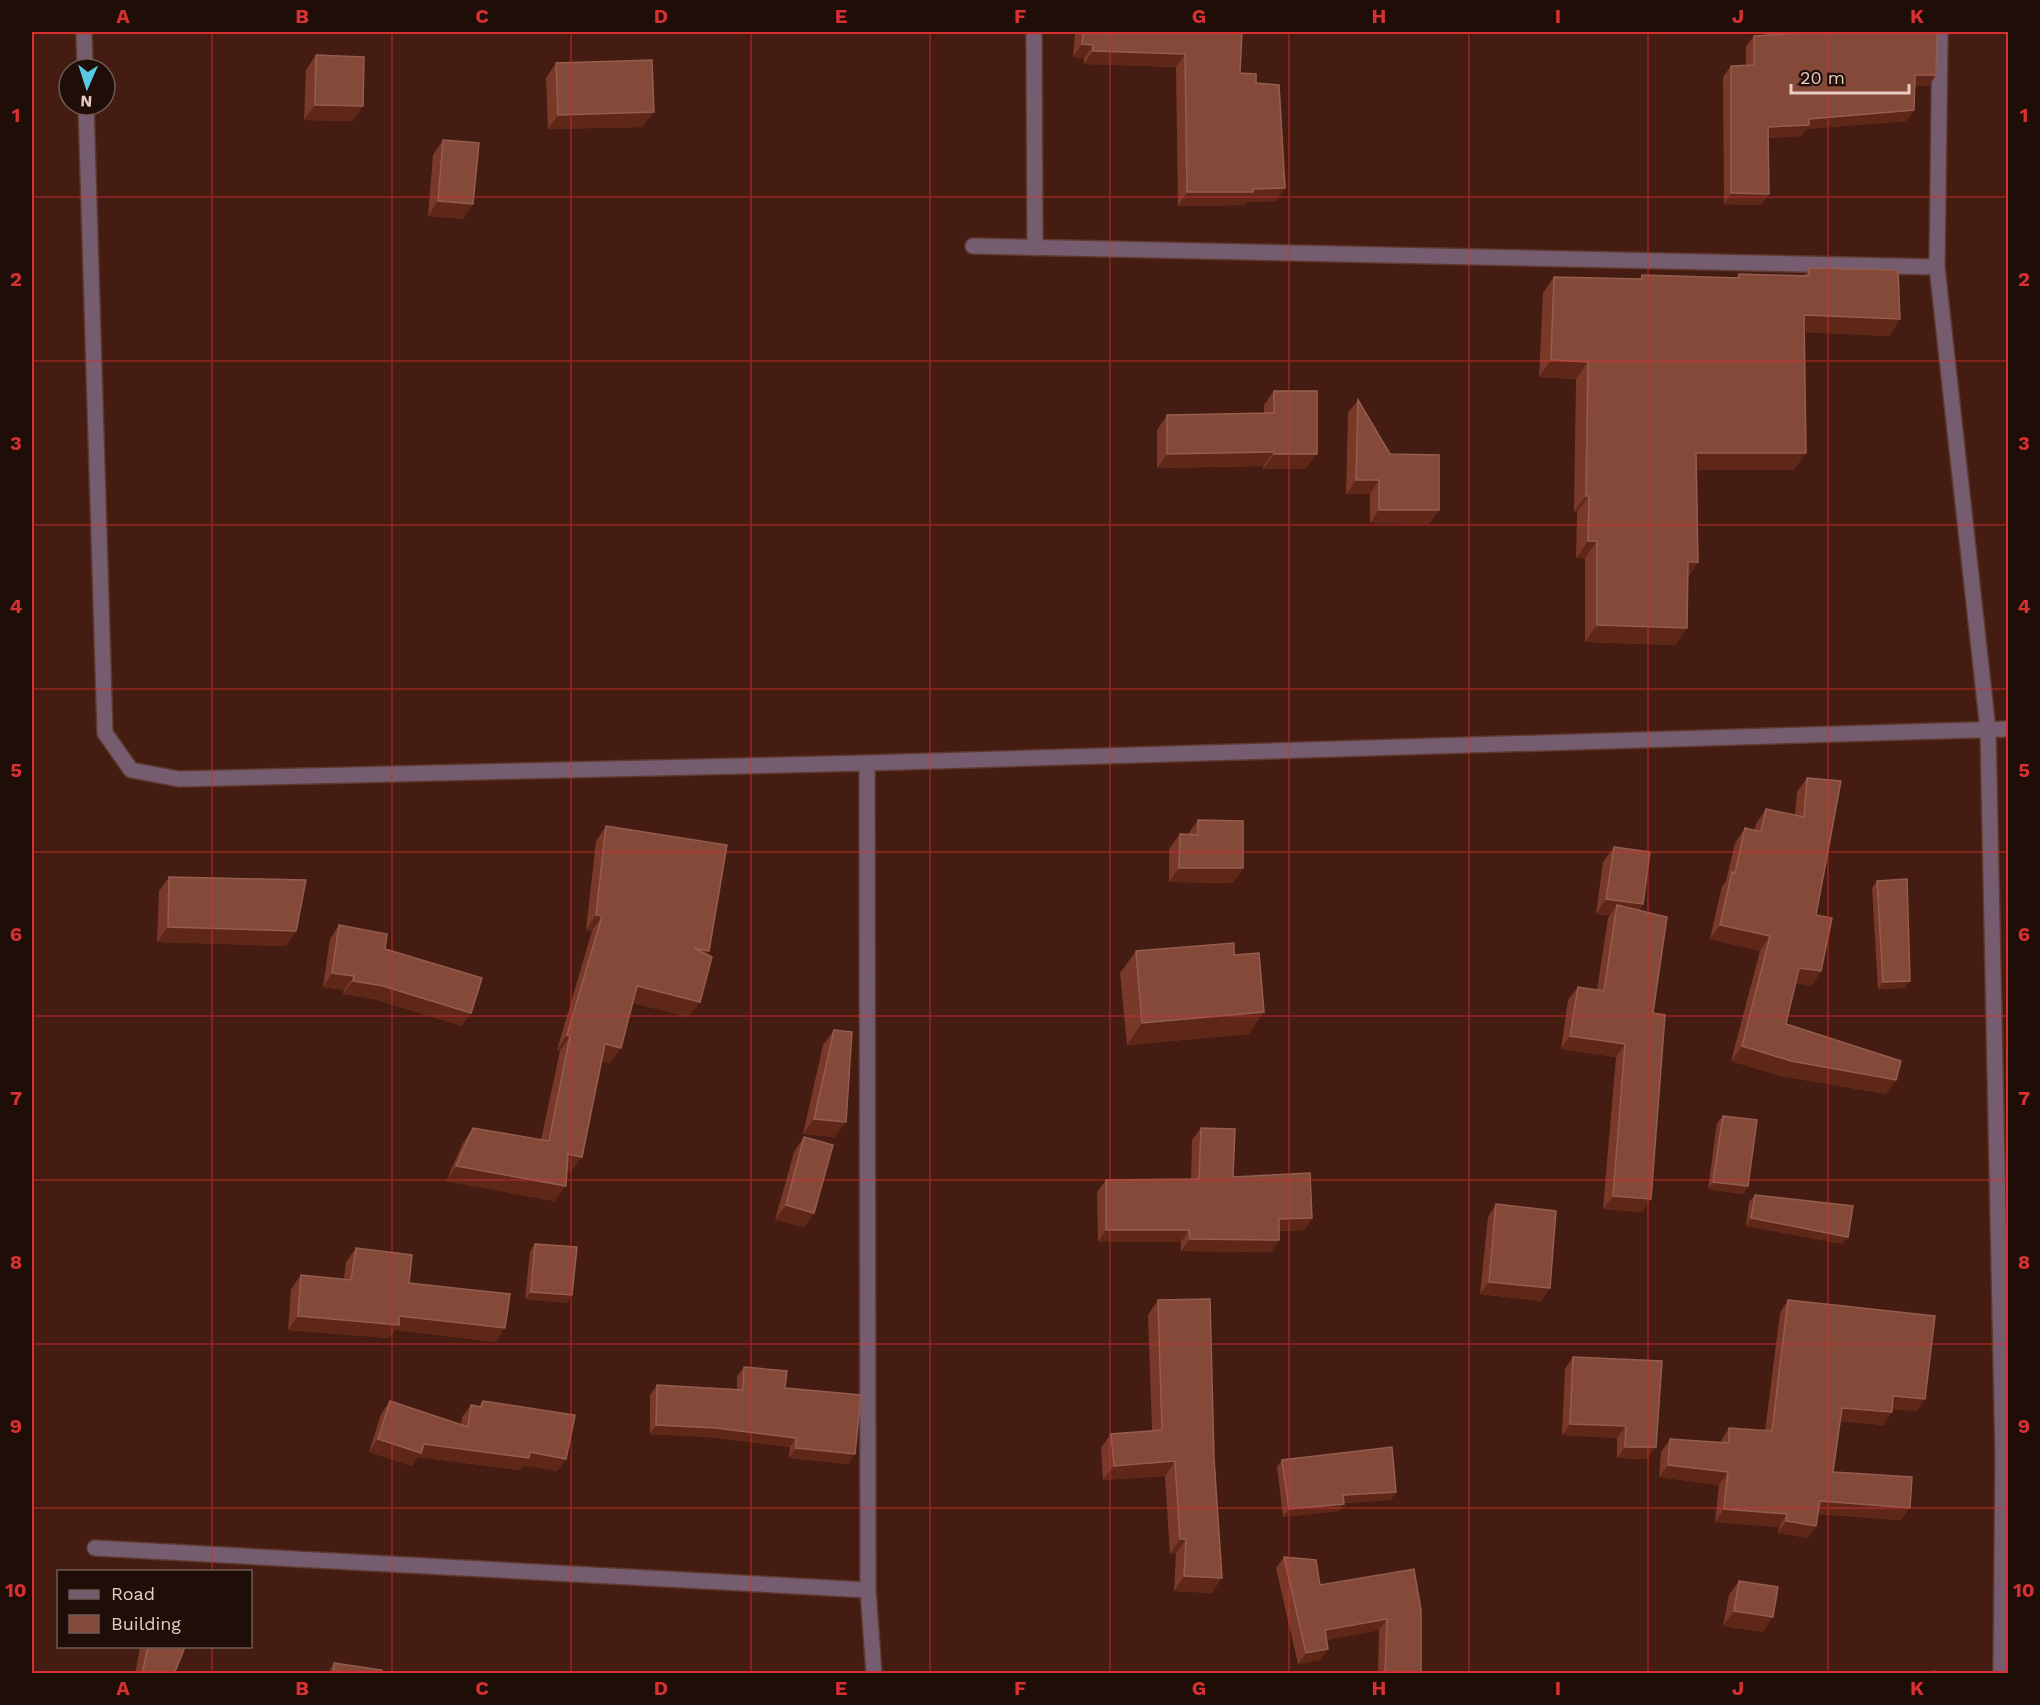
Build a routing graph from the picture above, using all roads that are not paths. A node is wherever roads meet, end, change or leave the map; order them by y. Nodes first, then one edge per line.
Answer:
1 (84, 32) edge
2 (1034, 32) edge
3 (1940, 32) edge
4 (85, 57) edge
5 (86, 117) edge
6 (973, 246) dead end
7 (1035, 248) junction
8 (1937, 267) junction
9 (2008, 729) edge
10 (1988, 730) junction
11 (867, 763) junction
12 (95, 1548) dead end
13 (868, 1590) junction
14 (874, 1674) edge
15 (2001, 1674) edge

1 - 4 street
2 - 7 street
3 - 8 street
5 - 11 street
6 - 7 street
7 - 8 street
8 - 10 street
9 - 10 street
10 - 11 street
10 - 15 street
11 - 13 street
12 - 13 street
13 - 14 street

